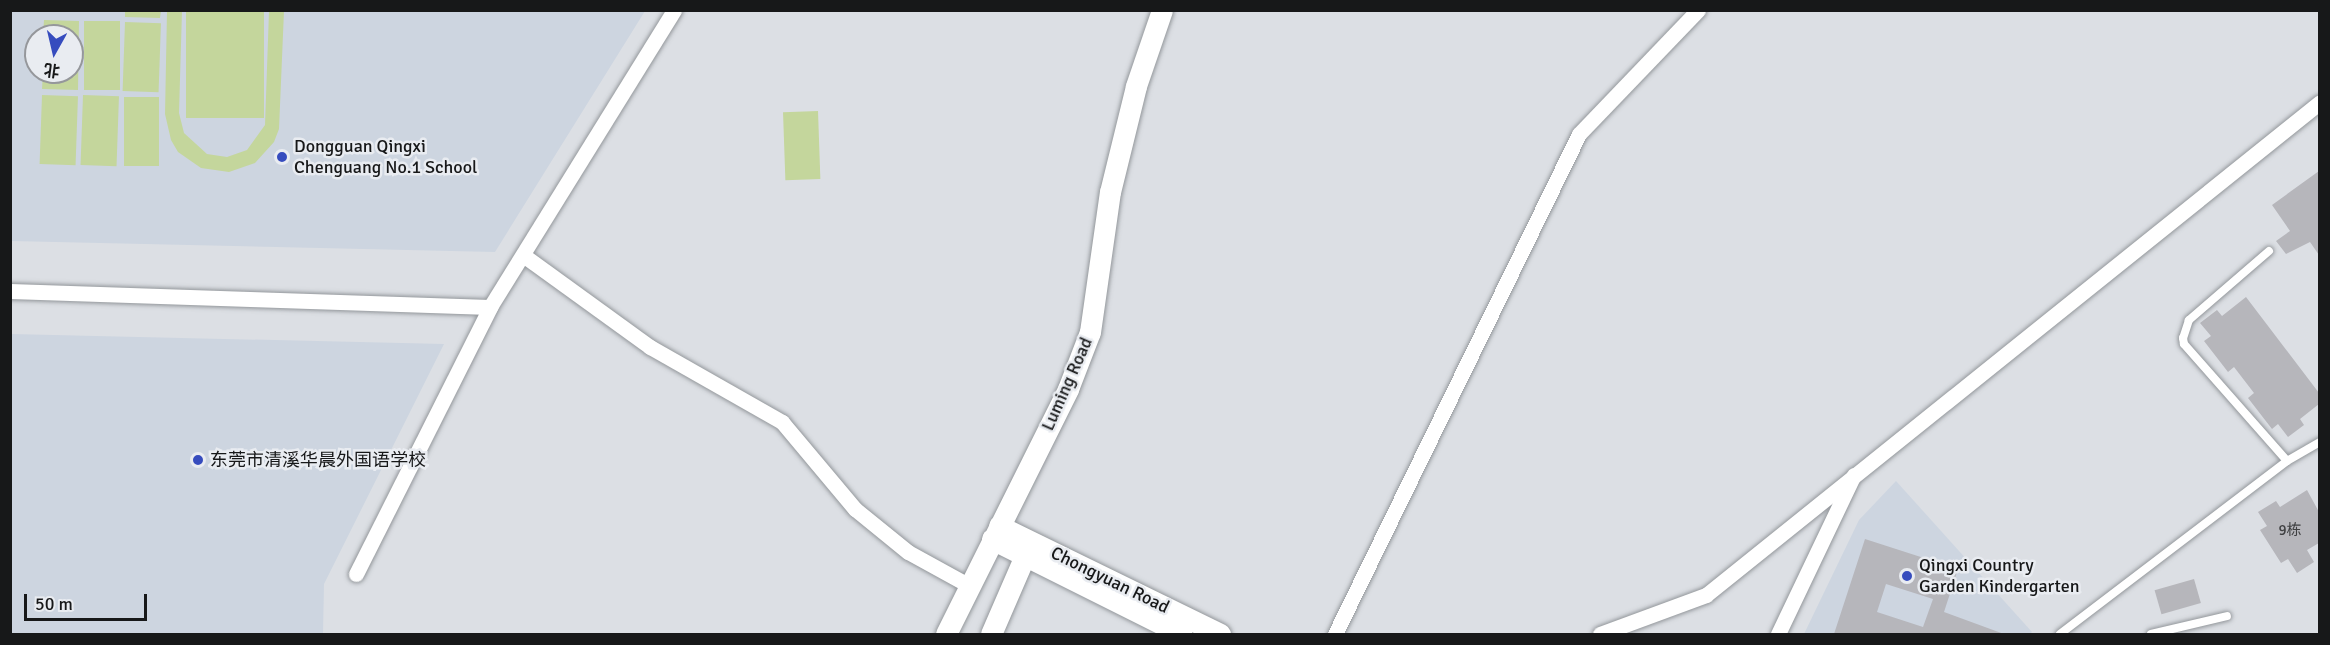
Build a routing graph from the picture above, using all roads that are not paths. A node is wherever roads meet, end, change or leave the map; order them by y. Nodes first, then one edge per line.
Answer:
1 (674, 10) edge
2 (1162, 10) edge
3 (1698, 10) edge
4 (2319, 102) edge
5 (2269, 251) dead end
6 (523, 255) junction
7 (10, 291) edge
8 (490, 308) junction
9 (2319, 442) edge
10 (2287, 461) junction
11 (1856, 471) junction
12 (996, 533) junction
13 (1028, 549) junction
14 (356, 574) dead end
15 (968, 585) junction
16 (2227, 616) dead end
17 (946, 634) edge
18 (991, 634) edge
19 (1182, 634) edge
20 (1220, 634) edge
21 (1335, 634) edge
22 (1600, 634) edge
23 (1778, 634) edge
24 (2060, 634) edge
25 (2151, 634) edge

1 - 6 street
2 - 12 street, Luming Road
3 - 21 street
4 - 11 street
5 - 10 lane
6 - 8 street
6 - 15 street
7 - 8 street
8 - 14 street
9 - 10 lane
10 - 24 lane
11 - 22 street
11 - 23 street
12 - 13 street, Chongyuan Road
12 - 15 street, Luming Road
13 - 18 street
13 - 19 street, Chongyuan Road
13 - 20 street, Chongyuan Road
15 - 17 street, Luming Road
16 - 25 lane

